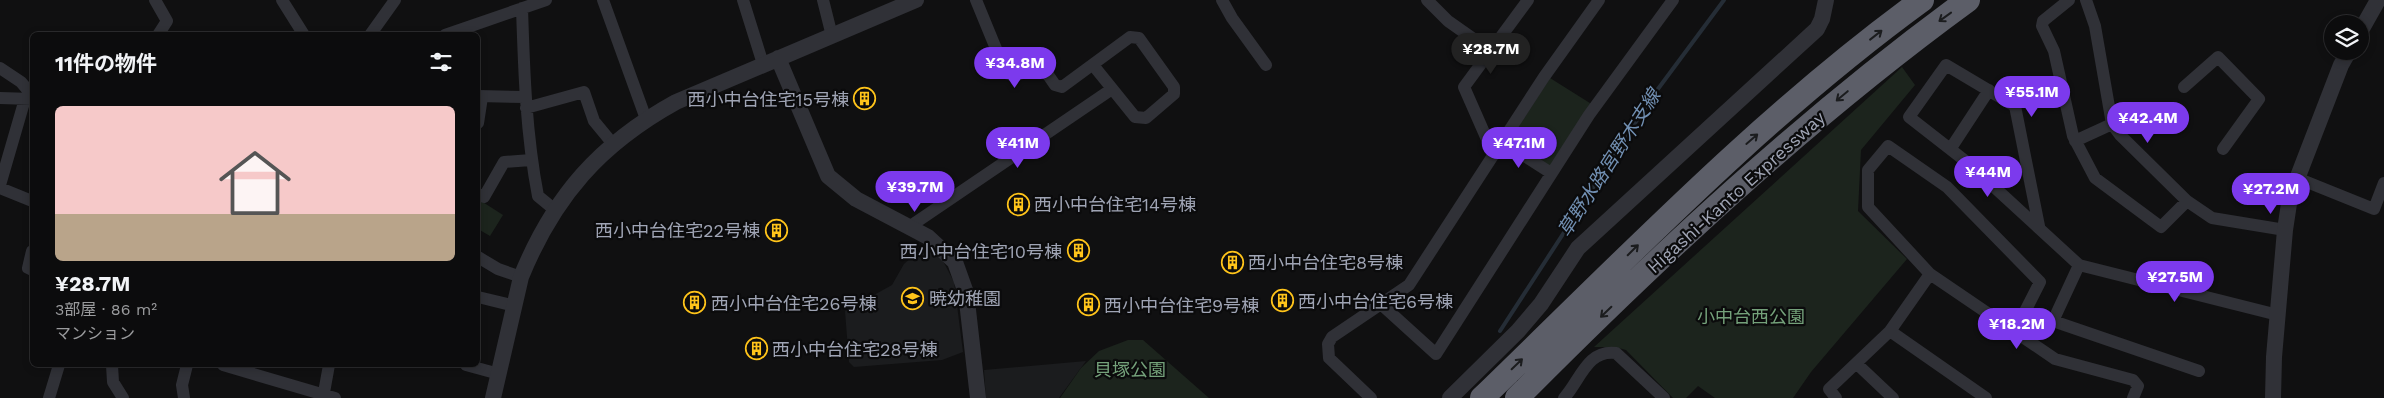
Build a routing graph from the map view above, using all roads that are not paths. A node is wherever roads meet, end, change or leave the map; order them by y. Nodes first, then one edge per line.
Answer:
1 (155, 0) edge
2 (282, 0) edge
3 (395, 0) edge
4 (546, 0) edge
5 (603, 0) edge
6 (743, 0) edge
7 (823, 0) edge
8 (916, 0) edge
9 (976, 0) edge
10 (1222, 0) edge
11 (1427, 0) edge
12 (1528, 0) edge
13 (1599, 0) edge
14 (1672, 0) edge
15 (1826, 0) edge
16 (1968, 0) edge
17 (2069, 0) edge
18 (2086, 0) edge
19 (2378, 0) edge
20 (527, 5) edge
21 (1915, 5) edge
22 (2369, 16) edge
23 (160, 32) edge
24 (302, 32) edge
25 (372, 32) edge
26 (453, 32) edge
27 (832, 36) junction
28 (1492, 52) junction
29 (778, 58) junction
30 (2344, 60) edge
31 (763, 64) junction
32 (1093, 64) junction
33 (1266, 65) dead end
34 (0, 68) edge
35 (2184, 87) dead end
36 (1112, 88) junction
37 (1989, 90) junction
38 (480, 96) edge
39 (0, 98) edge
40 (30, 98) edge
41 (526, 103) junction
42 (646, 119) junction
43 (2112, 124) junction
44 (2076, 140) junction
45 (1501, 141) junction
46 (613, 144) junction
47 (1951, 148) junction
48 (2223, 149) dead end
49 (1493, 153) junction
50 (531, 160) junction
51 (1551, 173) junction
52 (2297, 178) junction
53 (2384, 183) edge
54 (0, 186) edge
55 (480, 195) edge
56 (30, 200) edge
57 (2187, 201) junction
58 (555, 210) junction
59 (2039, 226) junction
60 (909, 228) junction
61 (2285, 230) junction
62 (480, 258) edge
63 (2079, 265) junction
64 (1930, 274) junction
65 (521, 277) junction
66 (480, 298) edge
67 (1382, 305) junction
68 (514, 306) junction
69 (2278, 315) junction
70 (1890, 331) junction
71 (2015, 331) junction
72 (1857, 364) junction
73 (58, 367) edge
74 (112, 367) edge
75 (186, 367) edge
76 (230, 367) edge
77 (329, 367) edge
78 (473, 367) edge
79 (2199, 371) dead end
80 (499, 374) junction
81 (327, 397) edge
82 (49, 398) edge
83 (123, 398) edge
84 (184, 398) edge
85 (493, 398) edge
86 (978, 398) edge
87 (1371, 398) edge
88 (1450, 398) edge
89 (1482, 398) edge
90 (1517, 398) edge
91 (1564, 398) edge
92 (1664, 398) edge
93 (1836, 398) edge
94 (1893, 398) edge
95 (1986, 398) edge
96 (2133, 398) edge
97 (2273, 398) edge

1 - 23 street
2 - 24 street
3 - 25 street
4 - 20 street
5 - 42 street
6 - 31 street
7 - 27 street
8 - 27 street
9 - 32 street
10 - 33 street
11 - 28 street
12 - 28 street
13 - 45 street
14 - 51 street
15 - 88 street
16 -> 90 highway, Higashi-Kanto Expressway
17 - 44 street
18 - 43 street
19 - 22 street
20 - 26 street
20 - 41 street
89 -> 21 highway, Higashi-Kanto Expressway
27 - 29 street
28 - 49 street
29 - 31 street
29 - 60 street
30 - 52 street
31 - 42 street
32 - 36 street
32 - 36 street
34 - 40 street
35 - 48 street
36 - 60 street
37 - 47 street
37 - 47 street
37 - 59 street
38 - 41 street
39 - 40 street
40 - 54 street
41 - 46 street
41 - 50 street
42 - 46 street
43 - 44 street
43 - 57 street
44 - 57 street
45 - 49 street
45 - 51 street
46 - 58 street
47 - 59 street
49 - 67 street
50 - 55 street
50 - 58 street
51 - 67 street
52 - 53 street
52 - 61 street
54 - 56 street
57 - 61 street
58 - 65 street
59 - 63 street
60 - 86 street
61 - 69 street
62 - 65 street
63 - 69 street
63 - 79 street
64 - 70 street
64 - 71 street
64 - 71 street
65 - 68 street
66 - 68 street
67 - 87 street
68 - 80 street
69 - 97 street
70 - 72 street
70 - 95 street
71 - 96 street
72 - 93 street
72 - 94 street
73 - 82 street
74 - 83 street
75 - 84 street
76 - 81 street
77 - 81 street
78 - 80 street
80 - 85 street
91 - 92 street

